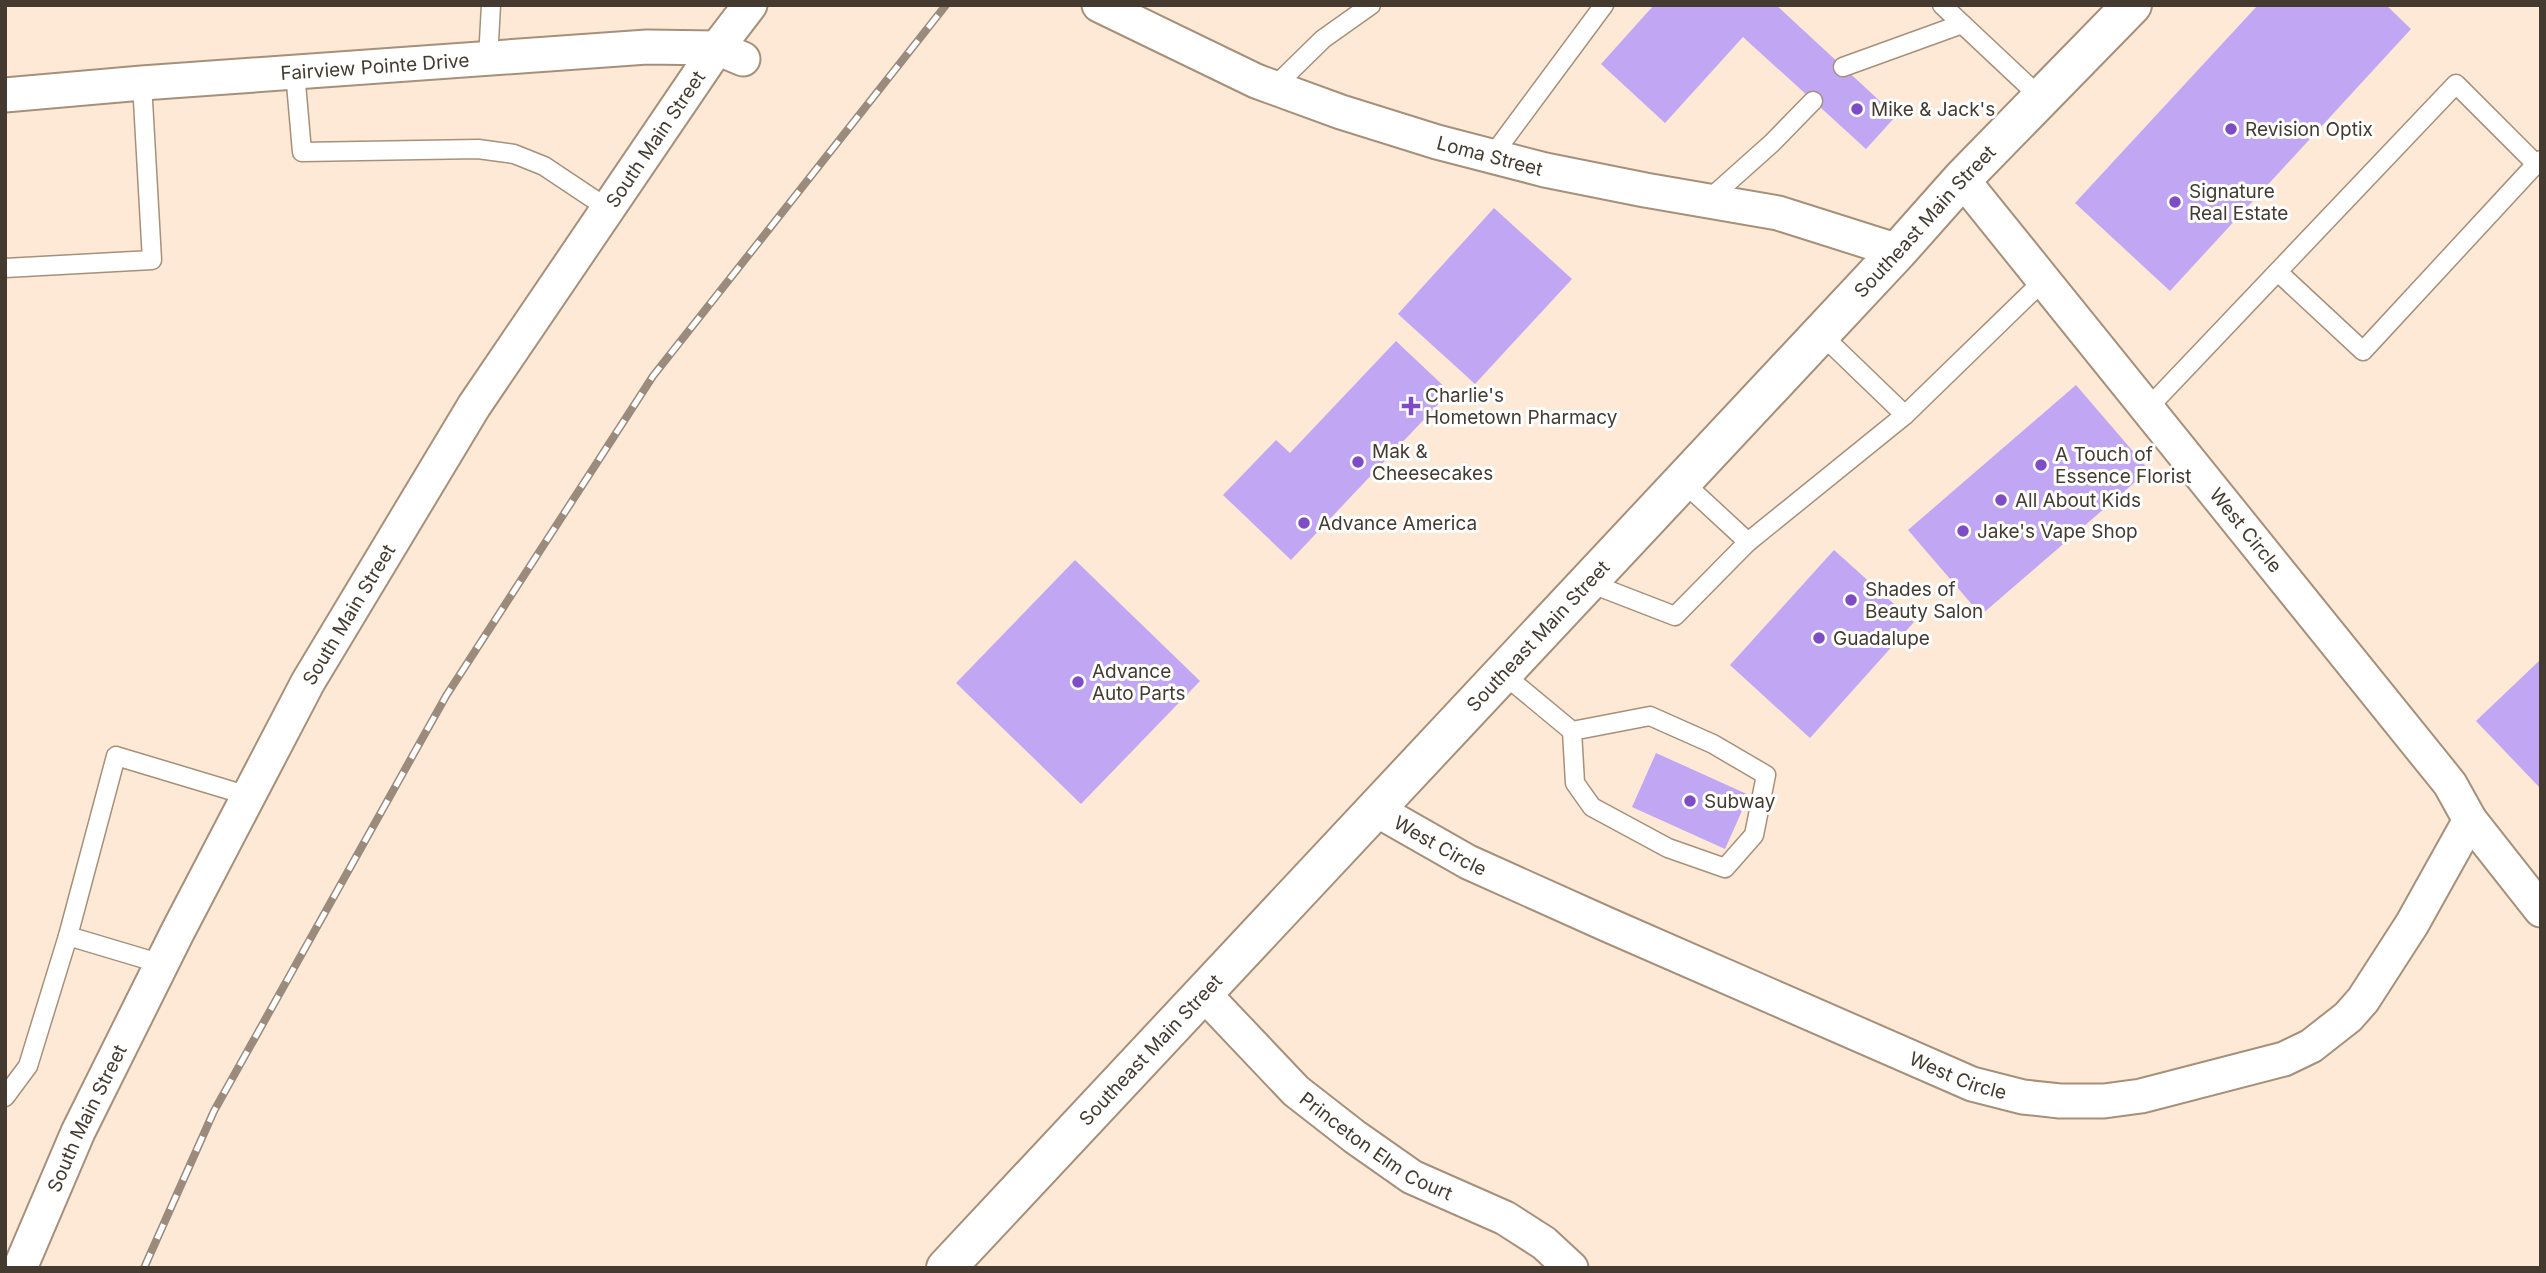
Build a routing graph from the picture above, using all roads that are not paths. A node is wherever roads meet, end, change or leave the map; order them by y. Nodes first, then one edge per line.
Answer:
1 (491, 5) edge
2 (750, 5) edge
3 (1371, 5) edge
4 (1604, 5) edge
5 (1942, 5) edge
6 (2126, 7) edge
7 (1110, 8) edge
8 (1962, 24) junction
9 (730, 53) junction
10 (488, 59) junction
11 (1843, 67) dead end
12 (295, 72) junction
13 (142, 83) junction
14 (1273, 88) junction
15 (5, 95) edge
16 (2041, 98) junction
17 (1812, 101) dead end
18 (1492, 156) junction
19 (2538, 162) edge
20 (1962, 179) junction
21 (1707, 201) junction
22 (607, 208) junction
23 (1898, 251) junction
24 (5, 268) edge
25 (2278, 272) junction
26 (2044, 280) junction
27 (1821, 334) junction
28 (2148, 408) junction
29 (1905, 415) junction
30 (1682, 481) junction
31 (1748, 542) junction
32 (1587, 582) junction
33 (1502, 673) junction
34 (1572, 732) junction
35 (249, 796) junction
36 (1375, 808) junction
37 (2470, 820) junction
38 (2541, 910) edge
39 (68, 936) junction
40 (162, 964) junction
41 (1203, 993) junction
42 (5, 1097) edge
43 (20, 1268) edge
44 (946, 1268) edge
45 (1571, 1268) edge

1 - 10 lane
2 - 9 street, South Main Street
3 - 14 lane
4 - 18 lane
5 - 8 lane
6 - 16 main road, Southeast Main Street
7 - 14 street, Loma Street
8 - 11 lane
8 - 16 lane
9 - 10 street, Fairview Pointe Drive
9 - 22 street, South Main Street
10 - 12 street, Fairview Pointe Drive
12 - 13 street, Fairview Pointe Drive
12 - 22 lane
13 - 15 street, Fairview Pointe Drive
13 - 24 lane
14 - 18 street, Loma Street
16 - 20 main road, Southeast Main Street
17 - 21 lane
18 - 21 street, Loma Street
19 - 25 lane
19 - 25 lane
20 - 23 main road, Southeast Main Street
20 - 26 street, West Circle
21 - 23 street, Loma Street
22 - 35 street, South Main Street
23 - 27 main road, Southeast Main Street
25 - 28 lane
26 - 28 street, West Circle
26 - 29 lane
27 - 29 lane
27 - 30 main road, Southeast Main Street
28 - 37 street, West Circle
29 - 31 lane
30 - 31 lane
30 - 32 main road, Southeast Main Street
31 - 32 lane
32 - 33 main road, Southeast Main Street
33 - 34 lane
33 - 36 main road, Southeast Main Street
34 - 34 lane
35 - 39 lane
35 - 40 street, South Main Street
36 - 37 street, West Circle
36 - 41 main road, Southeast Main Street
37 - 38 street, West Circle
39 - 40 lane
39 - 42 lane
40 - 43 street, South Main Street
41 - 44 main road, Southeast Main Street
41 - 45 street, Princeton Elm Court

